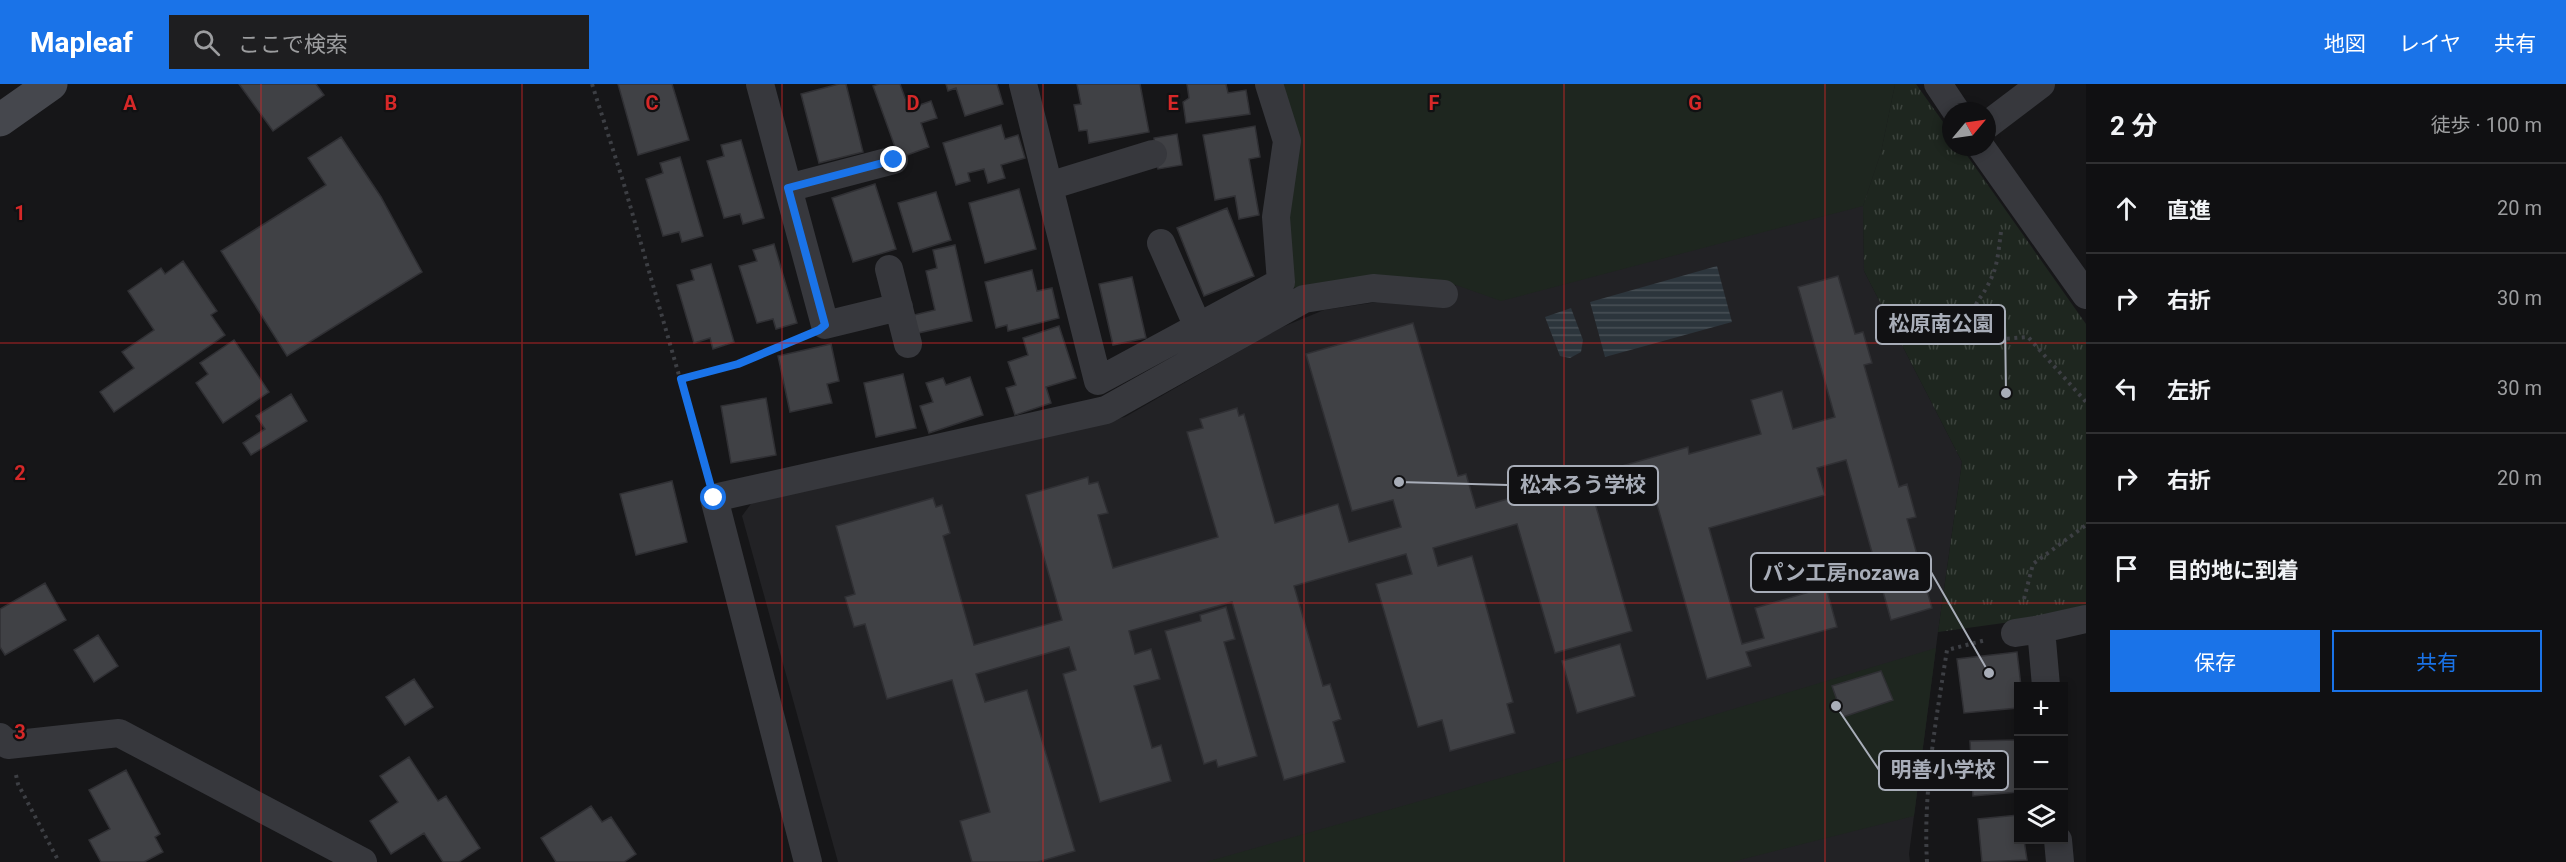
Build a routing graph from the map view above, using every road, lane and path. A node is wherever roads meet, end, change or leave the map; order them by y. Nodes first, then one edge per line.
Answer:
1 (51, 84) edge
2 (592, 84) edge
3 (1023, 84) edge
4 (1269, 84) edge
5 (1938, 84) edge
6 (2041, 84) edge
7 (766, 86) edge
8 (1950, 102) edge
9 (1996, 118) edge
10 (0, 120) edge
11 (1153, 154) dead end
12 (1987, 156) edge
13 (894, 160) dead end
14 (1049, 186) junction
15 (788, 188) junction
16 (2017, 198) junction
17 (1161, 243) dead end
18 (889, 268) dead end
19 (1444, 294) dead end
20 (2086, 295) edge
21 (898, 307) junction
22 (825, 325) junction
23 (1198, 327) junction
24 (908, 344) dead end
25 (681, 379) junction
26 (2086, 402) edge
27 (714, 498) junction
28 (2086, 525) edge
29 (2033, 564) dead end
30 (2086, 619) edge
31 (2028, 631) junction
32 (2044, 682) edge
33 (4, 741) edge
34 (2058, 844) edge
35 (59, 862) edge
36 (363, 862) edge
37 (808, 862) edge
38 (1927, 862) edge
39 (2060, 862) edge

1 - 10 main road
2 - 25 path
3 - 14 street
4 - 23 street
5 - 8 street
6 - 9 street
7 - 15 street
11 - 14 street
12 - 16 street
13 - 15 street
14 - 23 street
15 - 22 street
16 - 20 street
16 - 26 path
17 - 23 street
18 - 21 street
19 - 27 street
21 - 22 street
21 - 24 street
22 - 25 path
25 - 27 path
27 - 37 street
28 - 29 path
30 - 31 street
31 - 32 street
31 - 38 path
33 - 35 path
33 - 36 street
34 - 39 street

